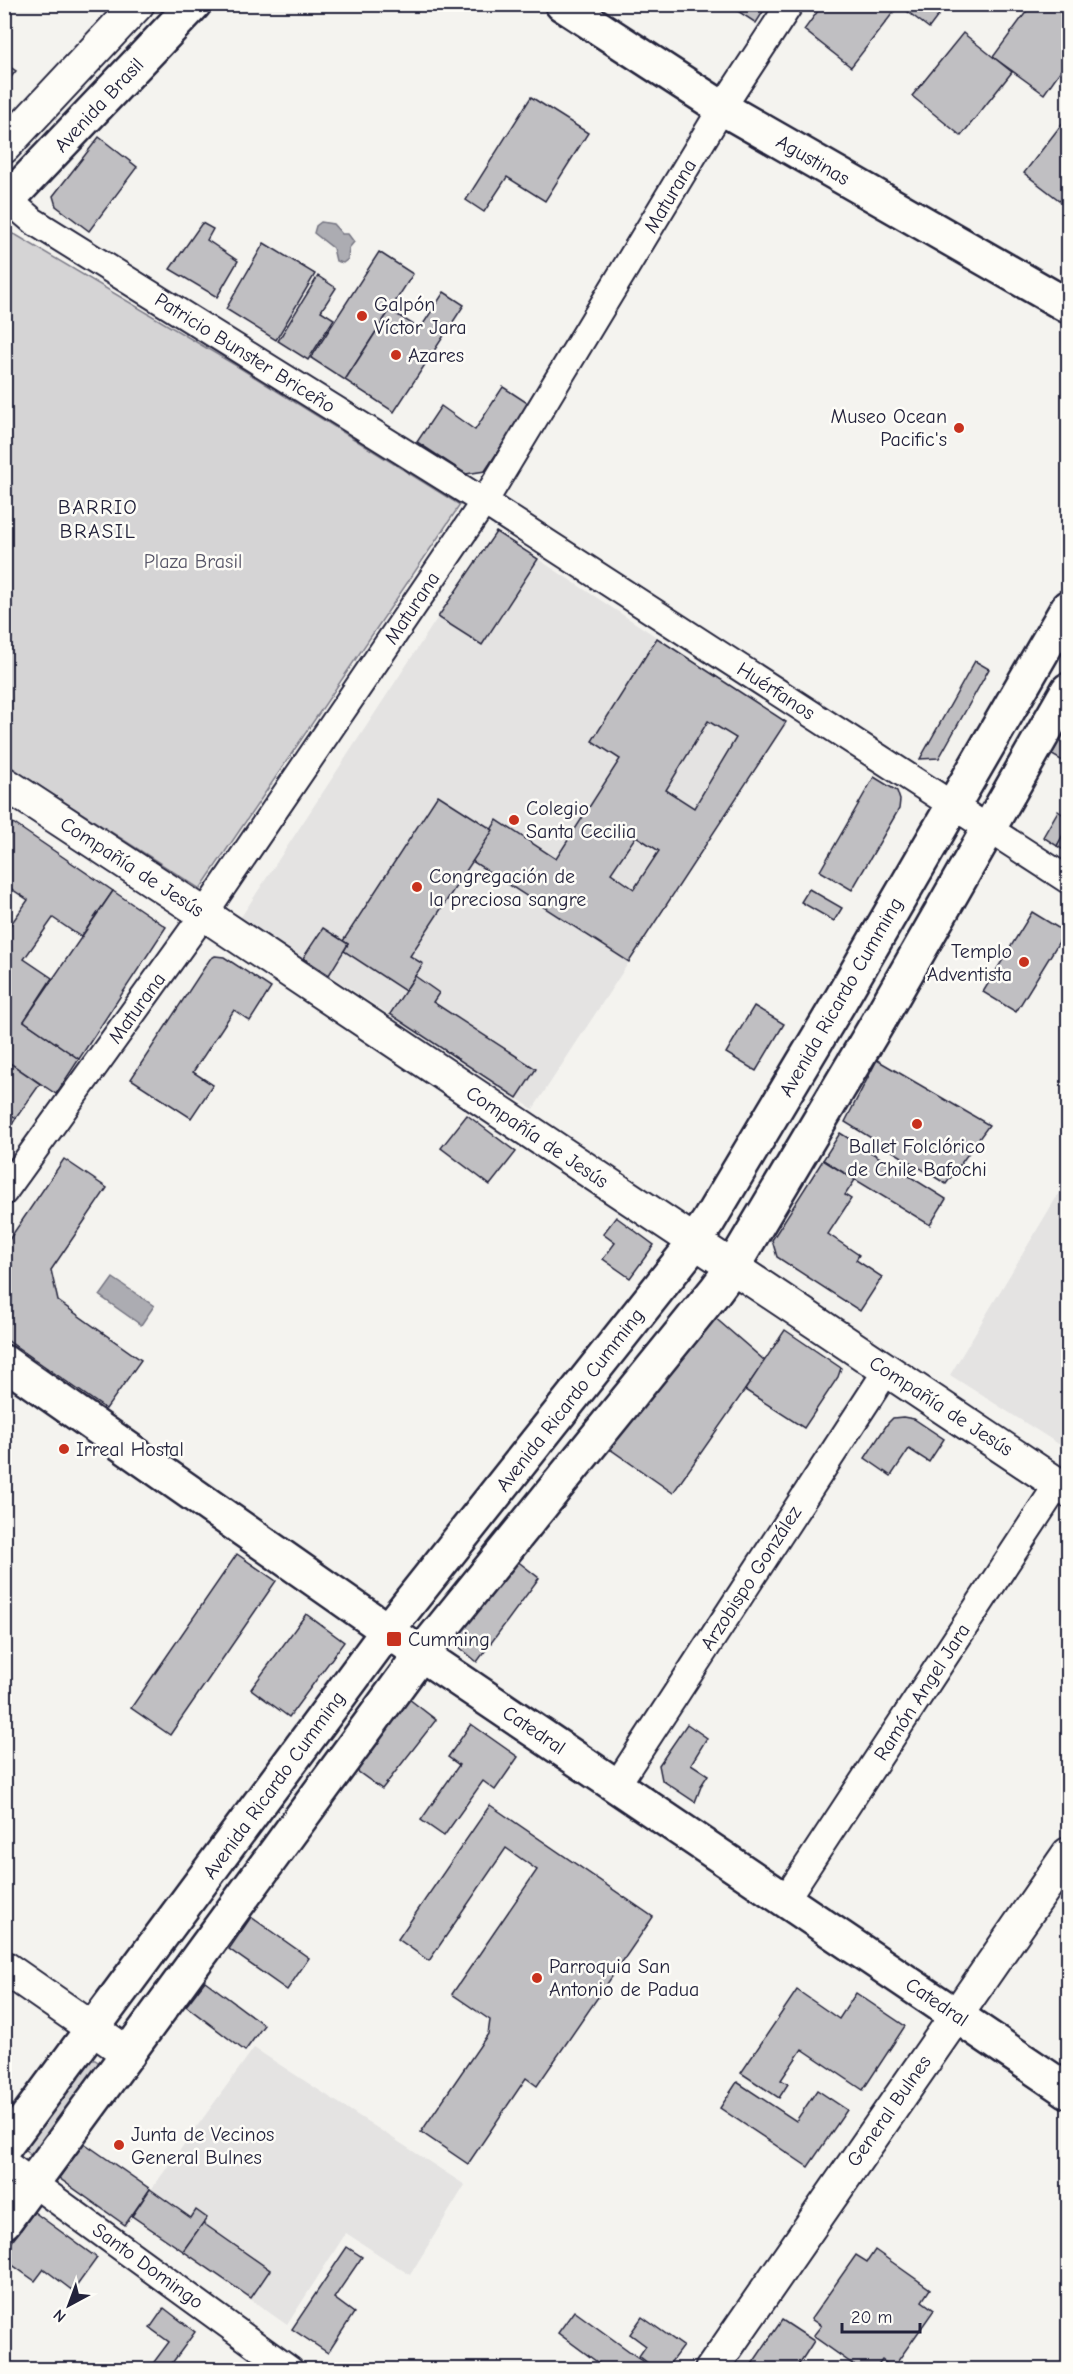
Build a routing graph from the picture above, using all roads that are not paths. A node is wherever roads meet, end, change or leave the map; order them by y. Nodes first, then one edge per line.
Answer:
1 (138, 4) edge
2 (194, 4) edge
3 (562, 4) edge
4 (790, 4) edge
5 (722, 108) junction
6 (4, 147) edge
7 (6, 200) edge
8 (1068, 306) edge
9 (484, 502) junction
10 (1068, 607) edge
11 (1068, 690) edge
12 (4, 783) edge
13 (953, 805) junction
14 (990, 830) junction
15 (1068, 880) edge
16 (204, 914) junction
17 (840, 1001) junction
18 (877, 1024) junction
19 (4, 1192) edge
20 (694, 1242) junction
21 (732, 1268) junction
22 (4, 1362) edge
23 (887, 1370) junction
24 (1063, 1487) edge
25 (388, 1631) junction
26 (421, 1654) junction
27 (616, 1786) junction
28 (1068, 1854) edge
29 (785, 1900) junction
30 (4, 1967) edge
31 (956, 2015) junction
32 (94, 2028) junction
33 (129, 2054) junction
34 (1068, 2091) edge
35 (4, 2148) edge
36 (4, 2162) edge
37 (33, 2183) junction
38 (4, 2222) edge
39 (290, 2370) edge
40 (711, 2370) edge

1 - 6 street, Avenida Brasil
2 - 7 main road, Avenida Brasil
3 - 5 main road, Agustinas
4 - 5 street, Maturana
5 - 8 main road, Agustinas
5 - 9 street, Maturana
7 - 9 street, Patricio Bunster Briceño
9 - 13 street, Huérfanos
9 - 16 street, Maturana
10 - 13 main road, Avenida Ricardo Cumming
11 - 14 main road, Avenida Ricardo Cumming
12 - 16 street, Compañía de Jesús
13 - 14 street, Huérfanos
13 - 17 main road, Avenida Ricardo Cumming
14 - 15 street, Huérfanos
14 - 18 main road, Avenida Ricardo Cumming
16 - 19 street, Maturana
16 - 20 street, Compañía de Jesús
17 - 18 main road
17 - 20 main road, Avenida Ricardo Cumming
18 - 21 main road, Avenida Ricardo Cumming
20 - 21 street, Compañía de Jesús
20 - 25 main road, Avenida Ricardo Cumming
21 - 23 street, Compañía de Jesús
21 - 26 main road, Avenida Ricardo Cumming
22 - 25 main road, Catedral
23 - 24 street, Compañía de Jesús
23 - 27 street, Arzobispo González
24 - 29 street, Ramón Angel Jara
25 - 26 main road, Catedral
25 - 32 main road, Avenida Ricardo Cumming
26 - 27 main road, Catedral
26 - 33 main road, Avenida Ricardo Cumming
27 - 29 main road, Catedral
28 - 31 street, General Bulnes
29 - 31 main road, Catedral
30 - 32 street
31 - 34 main road, Catedral
31 - 40 street, General Bulnes
32 - 33 street
32 - 35 main road, Avenida Ricardo Cumming
33 - 37 main road, Avenida Ricardo Cumming
36 - 37 street, Santo Domingo
37 - 38 main road, Avenida Ricardo Cumming
37 - 39 street, Santo Domingo

